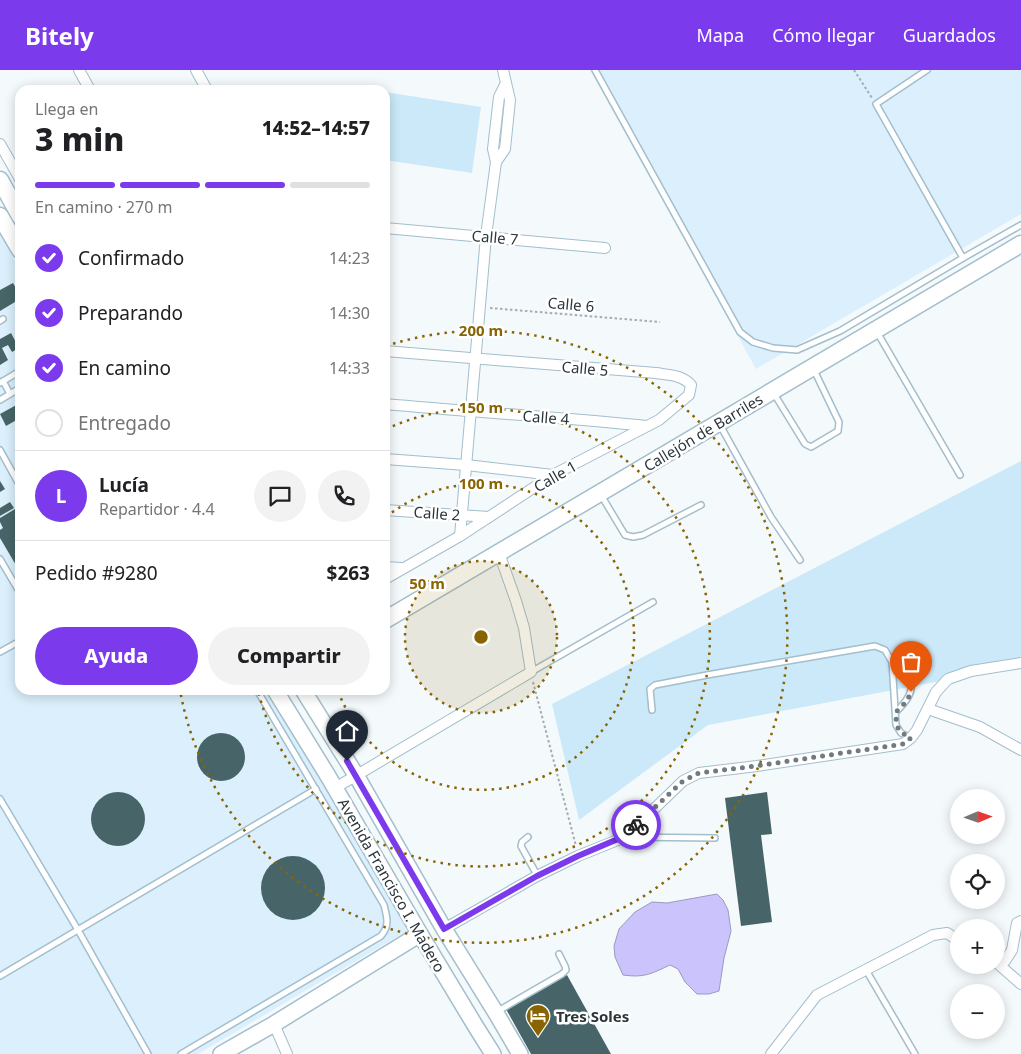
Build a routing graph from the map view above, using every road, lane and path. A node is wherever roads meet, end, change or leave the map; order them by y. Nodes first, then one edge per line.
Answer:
1 (79, 70) edge
2 (196, 70) edge
3 (504, 70) edge
4 (595, 70) edge
5 (854, 70) edge
6 (927, 70) edge
7 (87, 85) edge
8 (205, 85) edge
9 (876, 104) junction
10 (0, 144) edge
11 (15, 170) edge
12 (0, 180) edge
13 (15, 207) edge
14 (0, 216) edge
15 (1021, 225) edge
16 (390, 228) edge
17 (486, 236) junction
18 (15, 242) edge
19 (1021, 244) edge
20 (605, 248) dead end
21 (963, 258) junction
22 (481, 307) junction
23 (660, 322) dead end
24 (876, 330) junction
25 (390, 351) edge
26 (476, 359) junction
27 (812, 367) junction
28 (15, 374) edge
29 (2, 382) edge
30 (691, 384) joint
31 (15, 391) edge
32 (772, 391) junction
33 (10, 394) junction
34 (0, 400) edge
35 (390, 404) edge
36 (471, 412) junction
37 (718, 422) junction
38 (647, 426) junction
39 (0, 450) edge
40 (390, 459) edge
41 (466, 465) junction
42 (553, 475) junction
43 (960, 475) dead end
44 (15, 477) edge
45 (600, 493) junction
46 (702, 504) dead end
47 (390, 510) edge
48 (461, 515) junction
49 (489, 517) junction
50 (460, 536) junction
51 (499, 553) junction
52 (0, 559) edge
53 (800, 560) dead end
54 (390, 567) edge
55 (402, 568) junction
56 (390, 576) edge
57 (15, 584) edge
58 (653, 602) dead end
59 (390, 617) edge
60 (15, 644) edge
61 (0, 652) edge
62 (892, 662) junction
63 (1021, 663) edge
64 (531, 672) junction
65 (260, 695) edge
66 (278, 695) edge
67 (306, 695) edge
68 (928, 709) junction
69 (652, 710) dead end
70 (896, 712) junction
71 (911, 738) junction
72 (1021, 750) edge
73 (356, 775) junction
74 (335, 788) junction
75 (316, 789) junction
76 (0, 800) edge
77 (625, 836) junction
78 (528, 837) dead end
79 (715, 838) dead end
80 (578, 856) junction
81 (537, 876) junction
82 (1021, 921) edge
83 (444, 929) junction
84 (78, 930) junction
85 (420, 934) junction
86 (950, 935) edge
87 (1021, 952) edge
88 (559, 954) dead end
89 (1005, 956) edge
90 (1005, 959) edge
91 (1005, 968) edge
92 (866, 970) junction
93 (0, 976) edge
94 (1021, 984) edge
95 (496, 1013) junction
96 (274, 1024) junction
97 (148, 1054) edge
98 (181, 1054) edge
99 (221, 1054) edge
100 (287, 1054) edge
101 (493, 1054) edge
102 (520, 1054) edge
103 (771, 1054) edge
104 (915, 1054) edge

1 - 7 street
2 - 8 street
3 - 17 street
4 - 21 lane
5 - 9 path
6 - 9 lane
9 - 21 lane
10 - 11 street
12 - 13 main road
14 - 18 main road
15 - 21 lane
16 - 17 street, Calle 7
17 - 20 street, Calle 7
17 - 22 street
19 - 24 main road, Callejón de Barriles
22 - 23 path, Calle 6
22 - 26 street
24 - 27 main road, Callejón de Barriles
24 - 43 lane
25 - 26 street, Calle 5
26 - 30 street, Calle 5
26 - 36 street
27 - 32 main road, Callejón de Barriles
27 - 32 lane
28 - 29 lane
29 - 33 lane
30 - 38 street, Calle 1
31 - 33 lane
32 - 37 main road, Callejón de Barriles
33 - 34 lane
35 - 36 street, Calle 4
36 - 38 street, Calle 4
36 - 41 street
37 - 45 main road, Callejón de Barriles
37 - 53 lane
38 - 42 street, Calle 1
39 - 44 lane
40 - 41 street
41 - 42 street
41 - 48 street
42 - 49 street, Calle 1
45 - 46 lane
45 - 51 main road, Callejón de Barriles
47 - 48 street, Calle 2
48 - 49 street, Calle 2
48 - 50 street
49 - 50 street, Calle 1
50 - 55 street, Calle 1
51 - 59 main road, Callejón de Barriles
51 - 64 street
52 - 57 lane
54 - 55 street
55 - 56 street, Calle 1
58 - 64 lane
60 - 61 lane
62 - 69 lane
62 - 70 lane
62 - 70 lane
63 - 68 street
64 - 73 street
64 - 80 path
65 - 75 lane
66 - 74 main road, Avenida Francisco I. Madero
67 - 73 main road, Avenida Francisco I. Madero
68 - 71 street
68 - 72 street
70 - 71 lane
71 - 77 street
73 - 74 street
73 - 83 main road, Avenida Francisco I. Madero
74 - 85 main road, Avenida Francisco I. Madero
75 - 84 lane
75 - 98 lane
76 - 84 lane
77 - 79 lane
77 - 80 street
78 - 81 lane
80 - 81 street
81 - 83 street
82 - 89 street
83 - 95 main road, Avenida Francisco I. Madero
84 - 93 lane
84 - 97 lane
85 - 96 main road
85 - 101 main road, Avenida Francisco I. Madero
86 - 92 street
87 - 90 street
88 - 95 lane
91 - 94 street
92 - 103 street
92 - 104 lane
95 - 102 main road, Avenida Francisco I. Madero
96 - 99 main road
96 - 100 street

